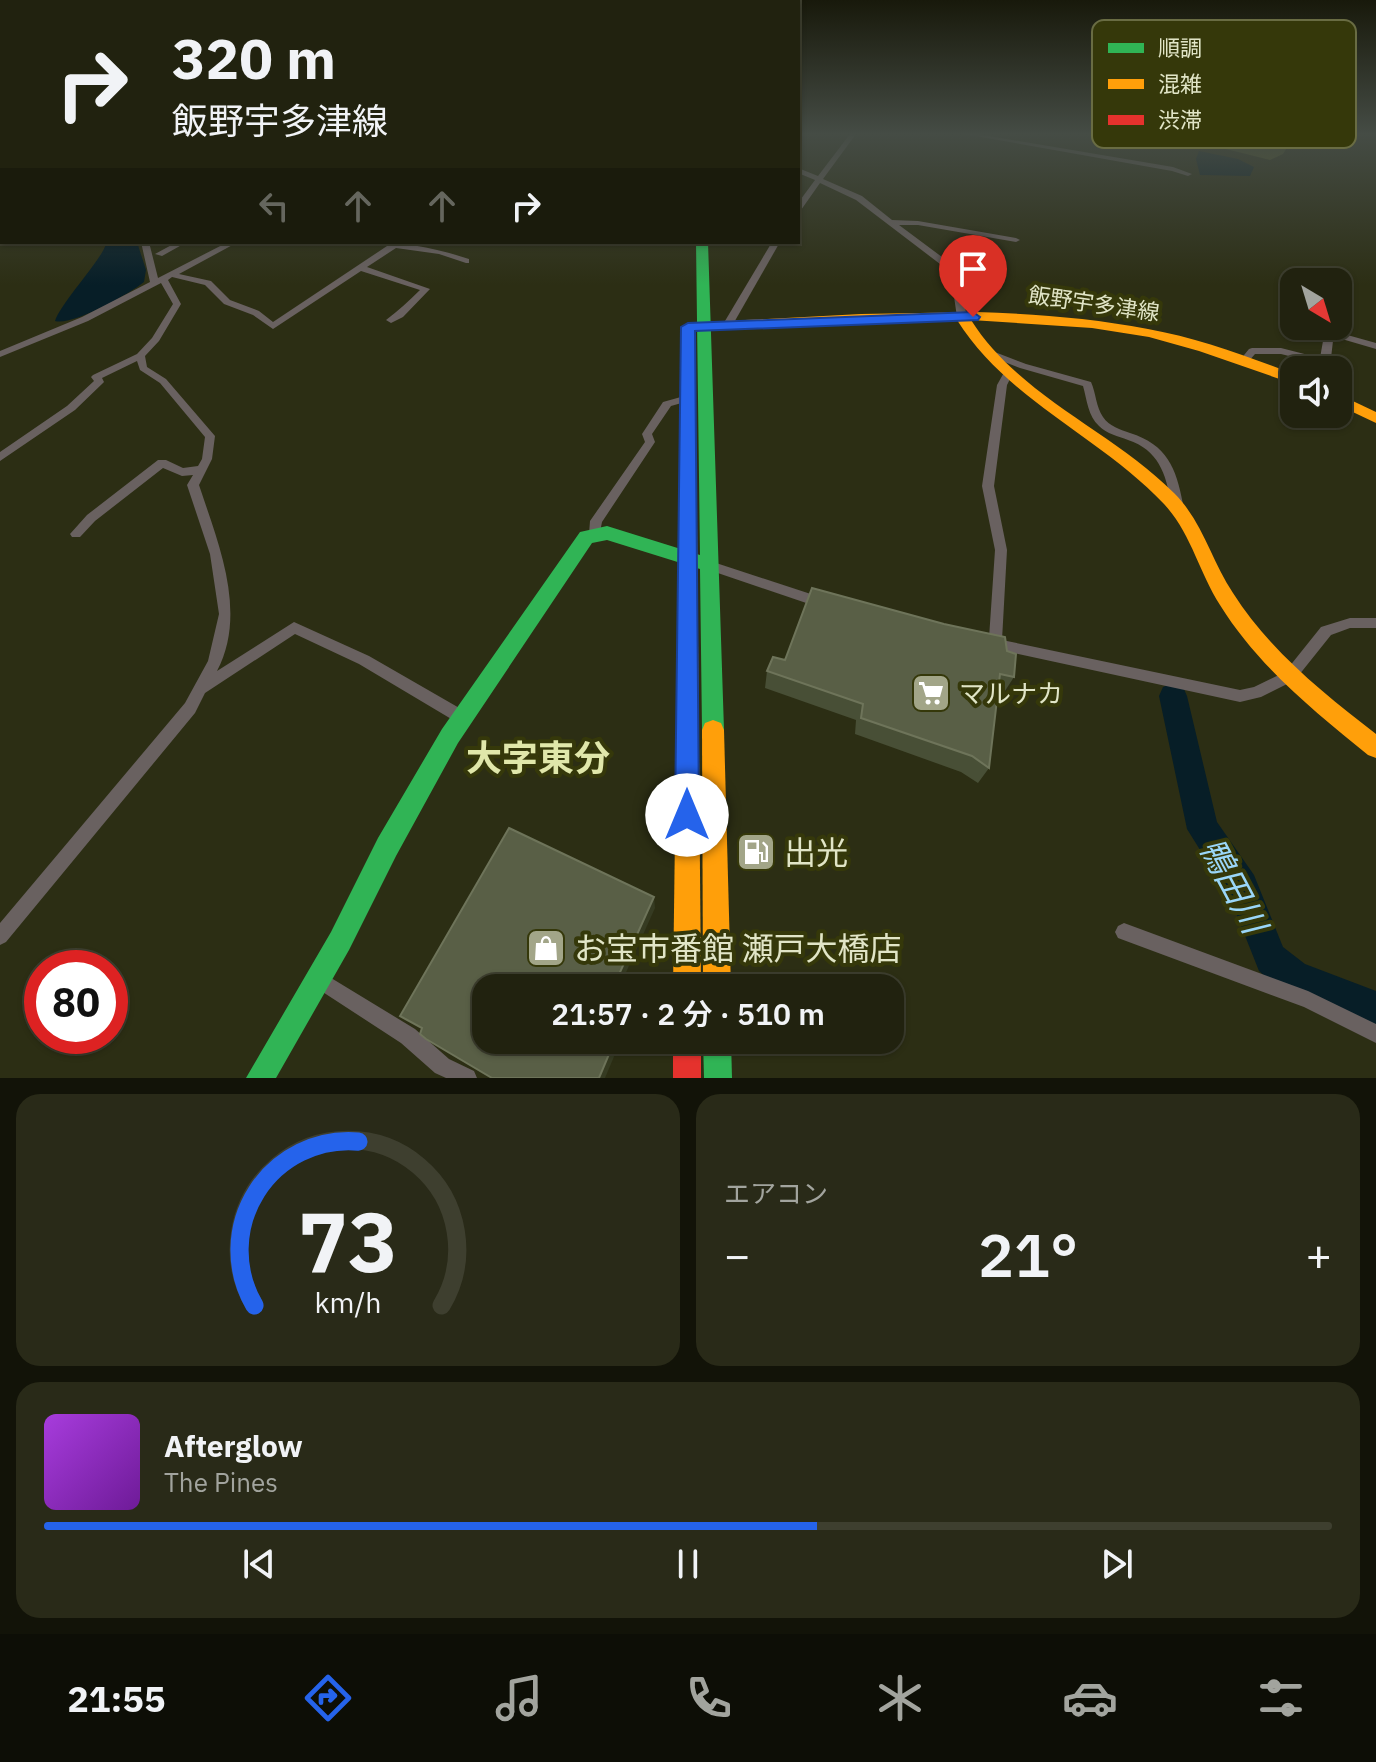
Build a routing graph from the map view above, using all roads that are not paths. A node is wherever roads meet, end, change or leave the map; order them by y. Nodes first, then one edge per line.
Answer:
1 (814, 184) edge
2 (829, 184) edge
3 (800, 205) edge
4 (892, 222) junction
5 (1016, 240) dead end
6 (146, 244) edge
7 (179, 244) edge
8 (225, 244) edge
9 (383, 244) edge
10 (689, 244) edge
11 (702, 244) edge
12 (775, 244) edge
13 (393, 246) junction
14 (159, 254) dead end
15 (466, 261) dead end
16 (360, 268) junction
17 (163, 280) junction
18 (962, 317) junction
19 (391, 320) dead end
20 (727, 326) junction
21 (696, 327) junction
22 (1376, 346) edge
23 (987, 352) junction
24 (0, 354) edge
25 (140, 356) junction
26 (1245, 360) junction
27 (1009, 371) junction
28 (1280, 374) edge
29 (688, 398) junction
30 (1352, 406) edge
31 (1376, 418) edge
32 (0, 457) edge
33 (200, 470) junction
34 (1175, 506) junction
35 (76, 534) dead end
36 (595, 534) junction
37 (689, 559) junction
38 (710, 566) junction
39 (841, 609) edge
40 (1376, 623) edge
41 (981, 641) edge
42 (995, 644) junction
43 (1290, 676) junction
44 (201, 689) junction
45 (463, 718) junction
46 (1376, 748) edge
47 (1124, 932) dead end
48 (0, 936) edge
49 (687, 974) edge
50 (717, 974) edge
51 (318, 979) junction
52 (1376, 1034) edge
53 (687, 1054) edge
54 (717, 1054) edge
55 (260, 1078) edge
56 (467, 1078) edge
57 (687, 1078) edge
58 (718, 1078) edge

1 - 3 street
2 - 4 street
4 - 5 street
4 - 18 street
6 - 17 street
7 - 14 street
8 - 17 street
9 - 13 street
10 - 21 main road
11 - 21 main road
12 - 20 street
13 - 15 street
13 - 16 street
16 - 17 street
16 - 19 street
17 - 24 street
17 - 25 street
18 - 20 main road, 飯野宇多津線
18 - 23 main road
18 - 26 main road, 飯野宇多津線
20 - 21 main road, 飯野宇多津線
21 - 29 main road
21 - 38 main road
22 - 26 street
23 - 27 main road
23 - 34 street
25 - 32 street
25 - 33 street
26 - 28 main road, 飯野宇多津線
27 - 34 main road
27 - 42 street
29 - 36 street
29 - 37 main road
30 - 31 main road
33 - 35 street
33 - 44 street
34 - 43 main road
36 - 37 main road
36 - 45 main road
37 - 38 main road
37 - 49 main road
38 - 39 street
38 - 50 main road
40 - 43 street
41 - 42 street
42 - 43 street
43 - 46 main road
44 - 45 street
44 - 48 street
45 - 51 main road
47 - 52 street
51 - 55 main road
51 - 56 street
53 - 57 main road
54 - 58 main road

